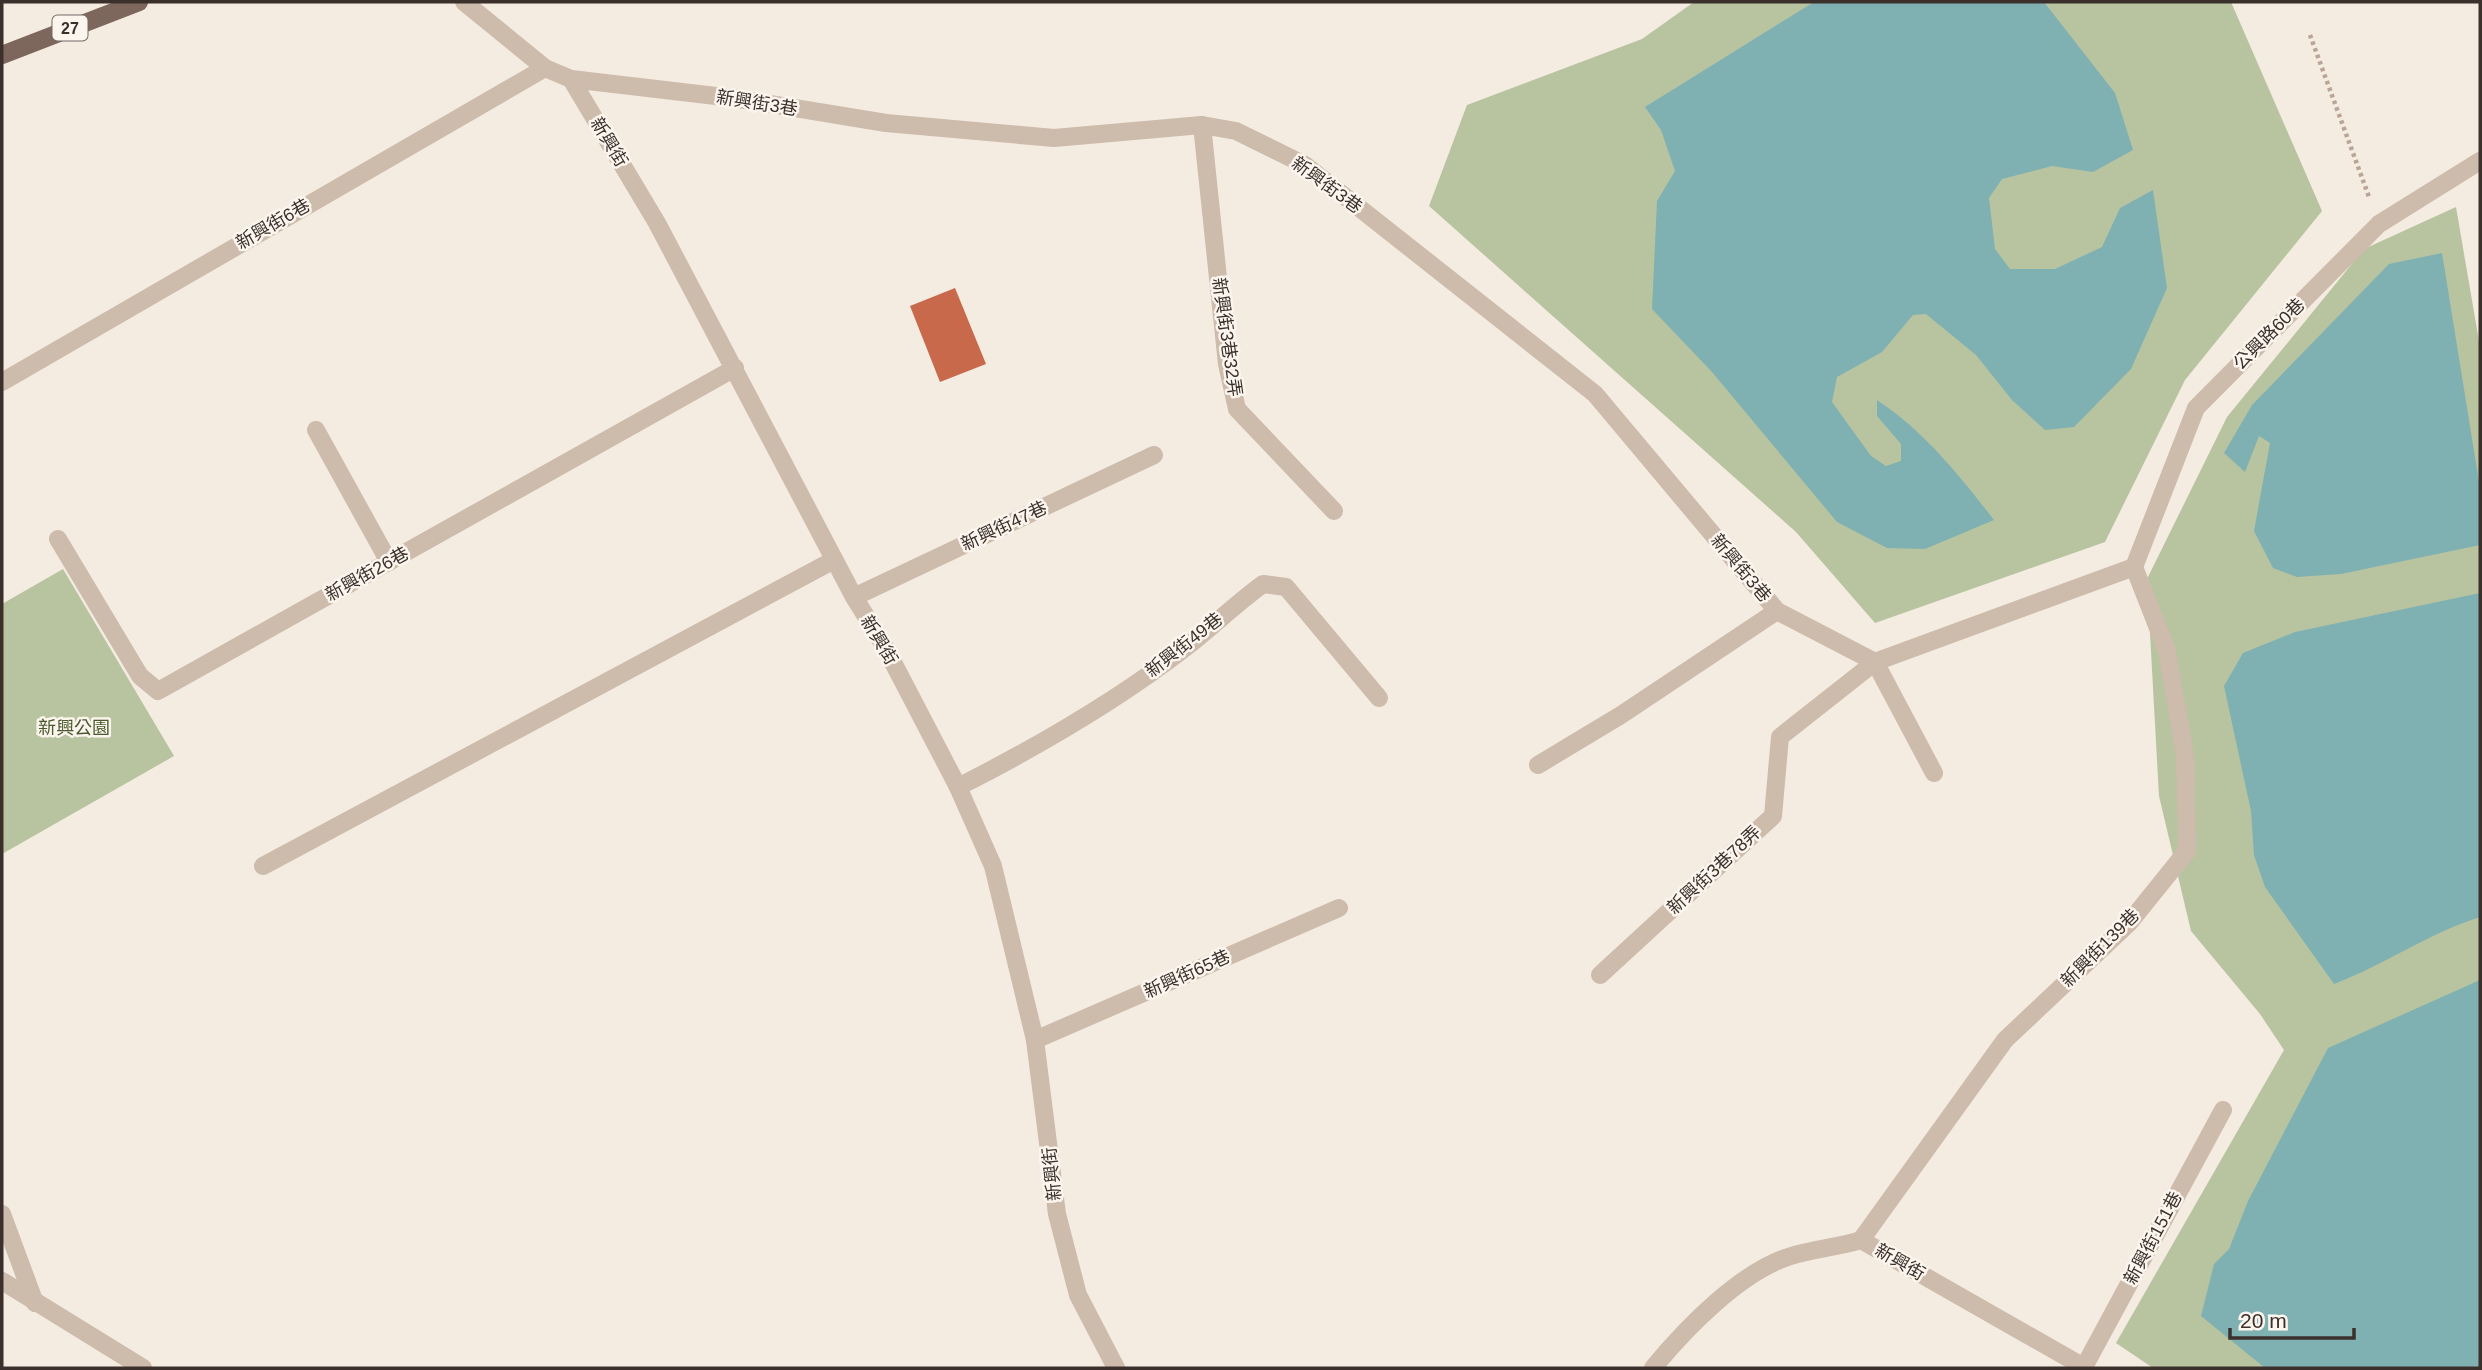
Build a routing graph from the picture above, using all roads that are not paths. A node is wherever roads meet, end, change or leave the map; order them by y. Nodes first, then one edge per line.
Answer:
1 (139, 2) edge
2 (464, 2) edge
3 (2, 55) edge
4 (545, 68) junction
5 (571, 79) junction
6 (1202, 125) junction
7 (2480, 162) edge
8 (735, 368) junction
9 (2, 382) edge
10 (316, 430) dead end
11 (1154, 454) dead end
12 (1334, 511) dead end
13 (58, 539) dead end
14 (834, 560) junction
15 (389, 562) junction
16 (2134, 567) junction
17 (853, 597) junction
18 (1777, 611) junction
19 (1875, 662) junction
20 (1379, 698) dead end
21 (1538, 765) dead end
22 (1934, 773) dead end
23 (958, 787) junction
24 (263, 866) dead end
25 (1339, 908) dead end
26 (1600, 975) dead end
27 (1035, 1040) junction
28 (2223, 1110) dead end
29 (2, 1214) edge
30 (1861, 1240) junction
31 (2, 1281) edge
32 (35, 1303) junction
33 (143, 1368) edge
34 (1116, 1368) edge
35 (1653, 1368) edge
36 (2085, 1368) edge

1 - 3 main road, 27
2 - 4 street
4 - 5 street
4 - 9 street, 新興街6巷
5 - 6 street, 新興街3巷
5 - 8 street, 新興街
6 - 12 street, 新興街3巷32弄
6 - 18 street, 新興街3巷
7 - 16 street, 公興路60巷
8 - 14 street, 新興街
8 - 15 street, 新興街26巷
10 - 15 street
11 - 17 street, 新興街47巷
13 - 15 street, 新興街26巷
14 - 17 street, 新興街
14 - 24 street
16 - 19 street
16 - 30 street, 新興街139巷
17 - 23 street, 新興街
18 - 19 street, 新興街3巷
18 - 21 street
19 - 22 street
19 - 26 street, 新興街3巷78弄
20 - 23 street, 新興街49巷
23 - 27 street, 新興街
25 - 27 street, 新興街65巷
27 - 34 street, 新興街
28 - 36 street, 新興街151巷
29 - 32 street
30 - 35 street, 新興街
30 - 36 street, 新興街
31 - 32 street
32 - 33 street

